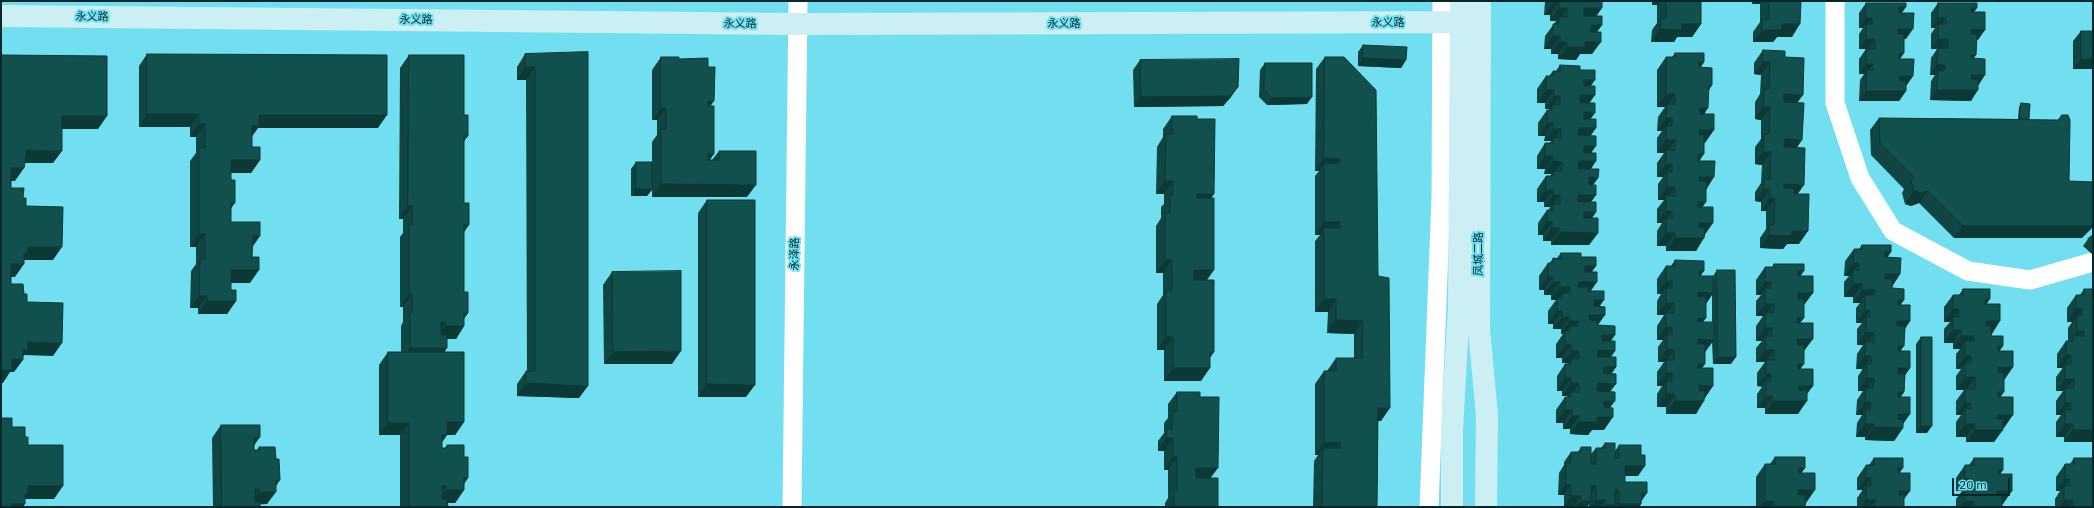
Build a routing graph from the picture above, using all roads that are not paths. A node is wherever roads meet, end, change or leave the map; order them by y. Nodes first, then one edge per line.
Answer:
1 (798, 1) edge
2 (1442, 1) edge
3 (1461, 1) edge
4 (1836, 1) edge
5 (1, 16) edge
6 (1466, 17) edge
7 (798, 24) junction
8 (2093, 262) edge
9 (792, 507) edge
10 (1429, 507) edge
11 (1452, 507) edge
12 (1486, 507) edge

1 - 7 street, 永泽路
2 - 6 street
3 - 6 street, 凤城二路
4 - 8 street
5 - 7 street, 永义路
6 - 7 street, 永义路
6 - 10 street
6 - 11 street, 凤城二路
6 - 12 street, 凤城二路
7 - 9 street, 永泽路

